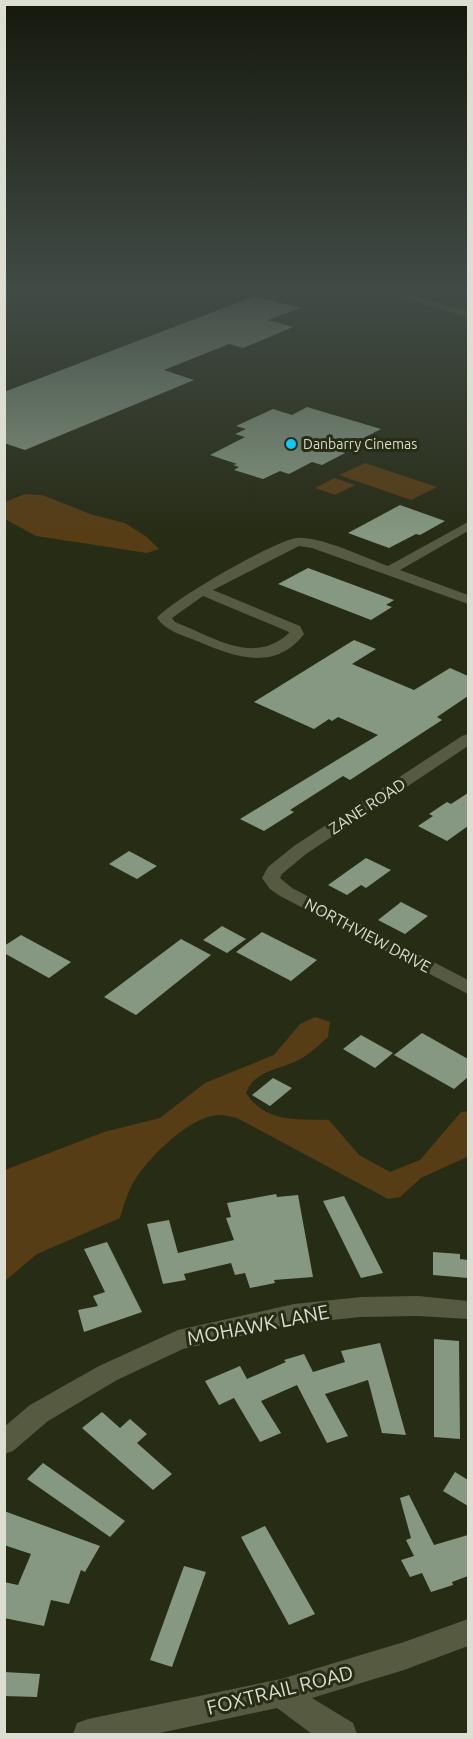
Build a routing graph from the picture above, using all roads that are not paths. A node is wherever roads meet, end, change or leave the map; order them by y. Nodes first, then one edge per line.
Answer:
1 (468, 526) edge
2 (389, 571) junction
3 (202, 591) junction
4 (468, 600) edge
5 (468, 739) edge
6 (271, 878) joint
7 (468, 987) edge
8 (468, 1310) edge
9 (4, 1443) edge
10 (468, 1633) edge
11 (281, 1693) junction
12 (88, 1734) edge
13 (342, 1734) edge

1 - 2 street
2 - 3 street
2 - 4 street
3 - 3 street
5 - 6 street, ZANE ROAD
6 - 7 street, NORTHVIEW DRIVE
8 - 9 street, MOHAWK LANE
10 - 11 street, FOXTRAIL ROAD
11 - 12 street, FOXTRAIL ROAD
11 - 13 street

